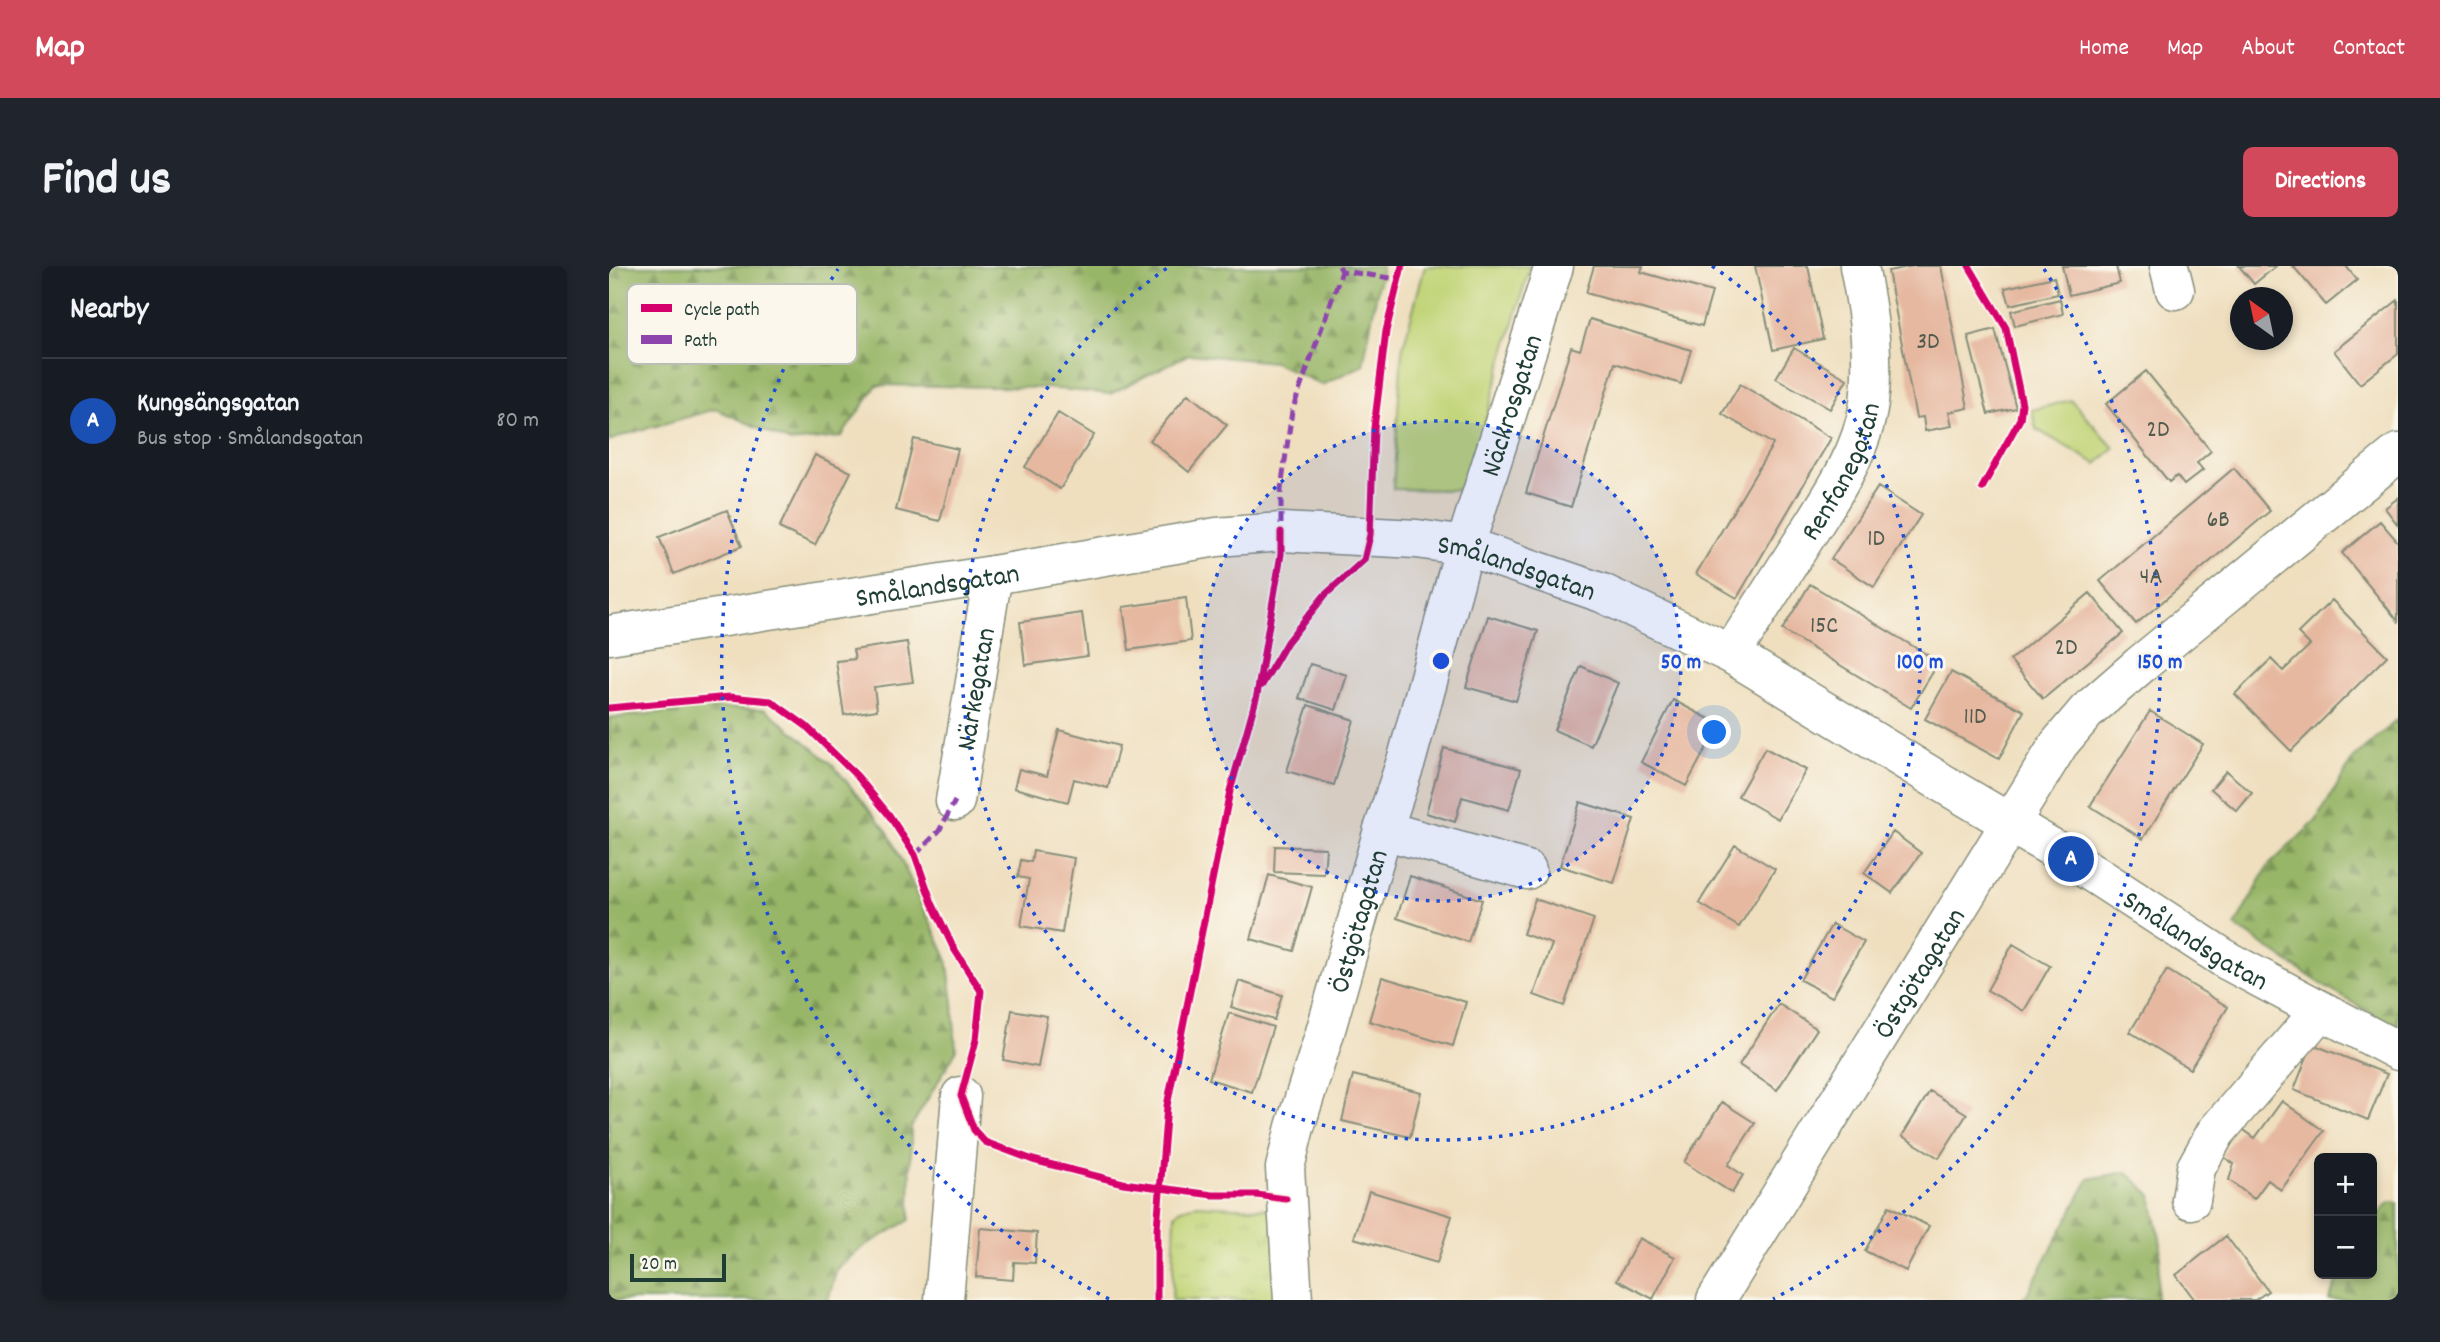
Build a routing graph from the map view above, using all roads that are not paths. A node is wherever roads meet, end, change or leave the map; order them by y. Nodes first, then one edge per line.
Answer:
1 (1554, 266) edge
2 (1859, 266) edge
3 (2398, 453) edge
4 (1465, 546) junction
5 (992, 575) junction
6 (609, 635) edge
7 (1731, 654) junction
8 (955, 801) dead end
9 (2010, 822) junction
10 (1384, 830) junction
11 (1527, 870) dead end
12 (2320, 1011) junction
13 (2398, 1051) edge
14 (961, 1096) dead end
15 (2191, 1200) dead end
16 (944, 1300) edge
17 (1293, 1300) edge
18 (1716, 1300) edge

1 - 4 street, Näckrosgatan
2 - 7 street, Renfanegatan
3 - 9 street, Östgötagatan
4 - 5 street, Smålandsgatan
4 - 7 street, Smålandsgatan
4 - 10 street, Östgötagatan
5 - 6 street, Smålandsgatan
5 - 8 street, Närkegatan
7 - 9 street, Smålandsgatan
9 - 12 street, Smålandsgatan
9 - 18 street, Östgötagatan
10 - 11 street
10 - 17 street, Östgötagatan
12 - 13 street, Smålandsgatan
12 - 15 street
14 - 16 street

